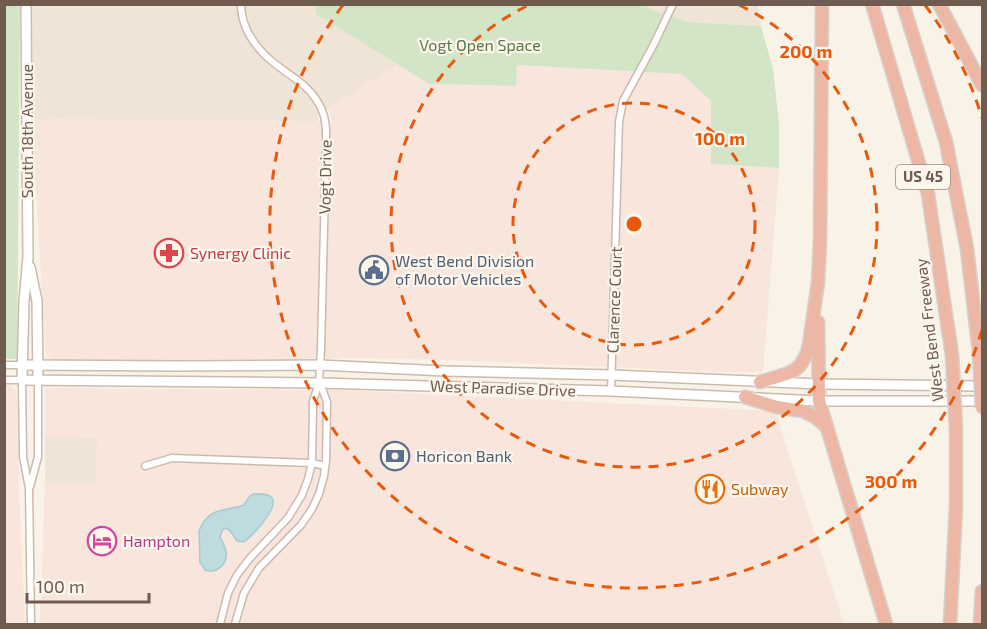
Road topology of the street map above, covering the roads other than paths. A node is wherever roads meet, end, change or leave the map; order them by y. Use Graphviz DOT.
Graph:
graph roads {
  1 [pos="26,4"];
  2 [pos="241,4"];
  3 [pos="673,4"];
  4 [pos="822,4"];
  5 [pos="872,4"];
  6 [pos="903,4"];
  7 [pos="939,4"];
  8 [pos="982,85"];
  9 [pos="28,257"];
  10 [pos="818,282"];
  11 [pos="320,364"];
  12 [pos="4,365"];
  13 [pos="23,365"];
  14 [pos="38,365"];
  15 [pos="612,375"];
  16 [pos="4,380"];
  17 [pos="22,380"];
  18 [pos="38,381"];
  19 [pos="760,382"];
  20 [pos="319,383"];
  21 [pos="819,384"];
  22 [pos="982,386"];
  23 [pos="611,391"];
  24 [pos="745,397"];
  25 [pos="819,401"];
  26 [pos="982,401"];
  27 [pos="982,408"];
  28 [pos="827,427"];
  29 [pos="312,463"];
  30 [pos="145,466"];
  31 [pos="325,466"];
  32 [pos="29,488"];
  33 [pos="982,591"];
  34 [pos="31,624"];
  35 [pos="220,624"];
  36 [pos="235,624"];
  37 [pos="886,624"];
  38 [pos="950,624"];
  39 [pos="980,624"];
  1 -- 9 [label="street, South 18th Avenue"];
  2 -- 11 [label="street, Vogt Drive"];
  3 -- 15 [label="street, Clarence Court"];
  4 -- 10 [label="highway"];
  5 -- 38 [label="highway, West Bend Freeway / US 45, bridge"];
  6 -- 27 [label="highway, US 45, bridge"];
  7 -- 8 [label="highway"];
  9 -- 13 [label="street, South 18th Avenue"];
  9 -- 14 [label="street, South 18th Avenue"];
  10 -- 19 [label="highway"];
  10 -- 21 [label="highway"];
  11 -- 14 [label="street, West Paradise Drive"];
  11 -- 15 [label="street, West Paradise Drive"];
  11 -- 20 [label="street, Vogt Drive"];
  12 -- 13 [label="street"];
  13 -- 14 [label="street, West Paradise Drive"];
  13 -- 17 [label="street, South 18th Avenue"];
  14 -- 18 [label="street, South 18th Avenue"];
  15 -- 19 [label="street, West Paradise Drive"];
  15 -- 23 [label="street, Clarence Court"];
  16 -- 17 [label="street"];
  17 -- 18 [label="street, West Paradise Drive"];
  17 -- 32 [label="street, South 18th Avenue"];
  18 -- 20 [label="street, West Paradise Drive"];
  18 -- 32 [label="street, South 18th Avenue"];
  19 -- 21 [label="street, West Paradise Drive"];
  20 -- 23 [label="street, West Paradise Drive"];
  20 -- 29 [label="street"];
  20 -- 31 [label="street"];
  21 -- 22 [label="street, West Paradise Drive"];
  21 -- 25 [label="highway"];
  23 -- 24 [label="street, West Paradise Drive"];
  24 -- 25 [label="street, West Paradise Drive"];
  24 -- 28 [label="highway"];
  25 -- 26 [label="street, West Paradise Drive"];
  25 -- 28 [label="highway"];
  28 -- 37 [label="highway"];
  29 -- 30 [label="street"];
  29 -- 31 [label="street"];
  29 -- 35 [label="street"];
  31 -- 36 [label="street"];
  32 -- 34 [label="street, South 18th Avenue"];
  33 -- 39 [label="highway"];
}
